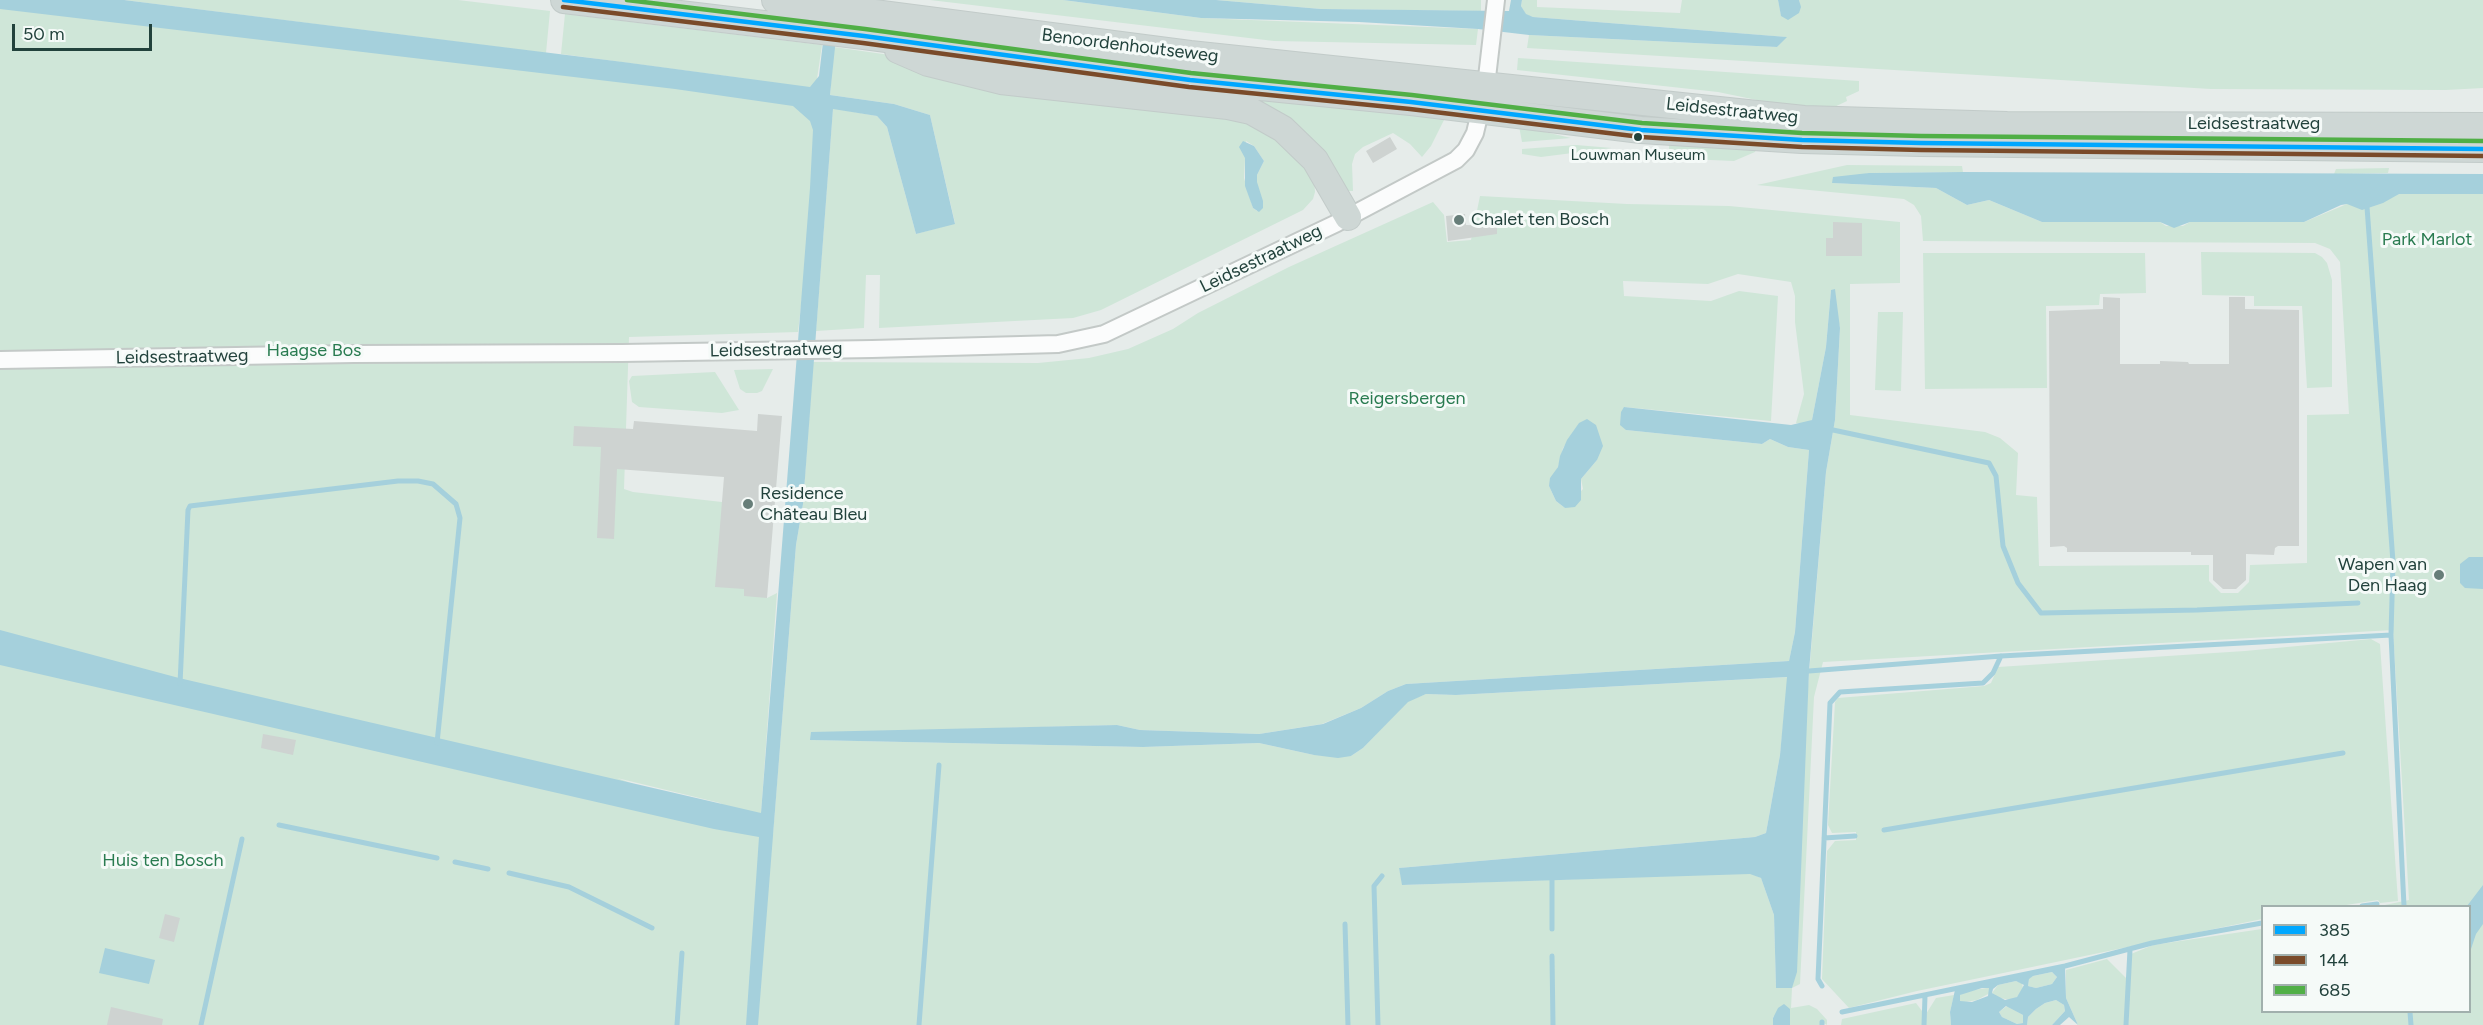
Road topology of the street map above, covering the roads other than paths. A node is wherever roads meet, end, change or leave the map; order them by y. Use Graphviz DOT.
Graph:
graph roads {
  1 [pos="564,0"];
  2 [pos="775,0"];
  3 [pos="1496,0"];
  4 [pos="864,36"];
  5 [pos="1486,86"];
  6 [pos="1480,110"];
  7 [pos="2483,126"];
  8 [pos="2483,148"];
  9 [pos="1348,217"];
  10 [pos="0,360"];
  1 -- 4 [label="main road, Benoordenhoutseweg"];
  2 -- 5 [label="main road, Benoordenhoutseweg"];
  3 -- 5 [label="street"];
  4 -- 6 [label="main road, Benoordenhoutseweg"];
  4 -- 9 [label="main road"];
  5 -- 6 [label="street"];
  5 -- 7 [label="main road, Leidsestraatweg"];
  6 -- 8 [label="main road, Leidsestraatweg"];
  6 -- 9 [label="street, Leidsestraatweg"];
  9 -- 10 [label="street, Leidsestraatweg"];
}
